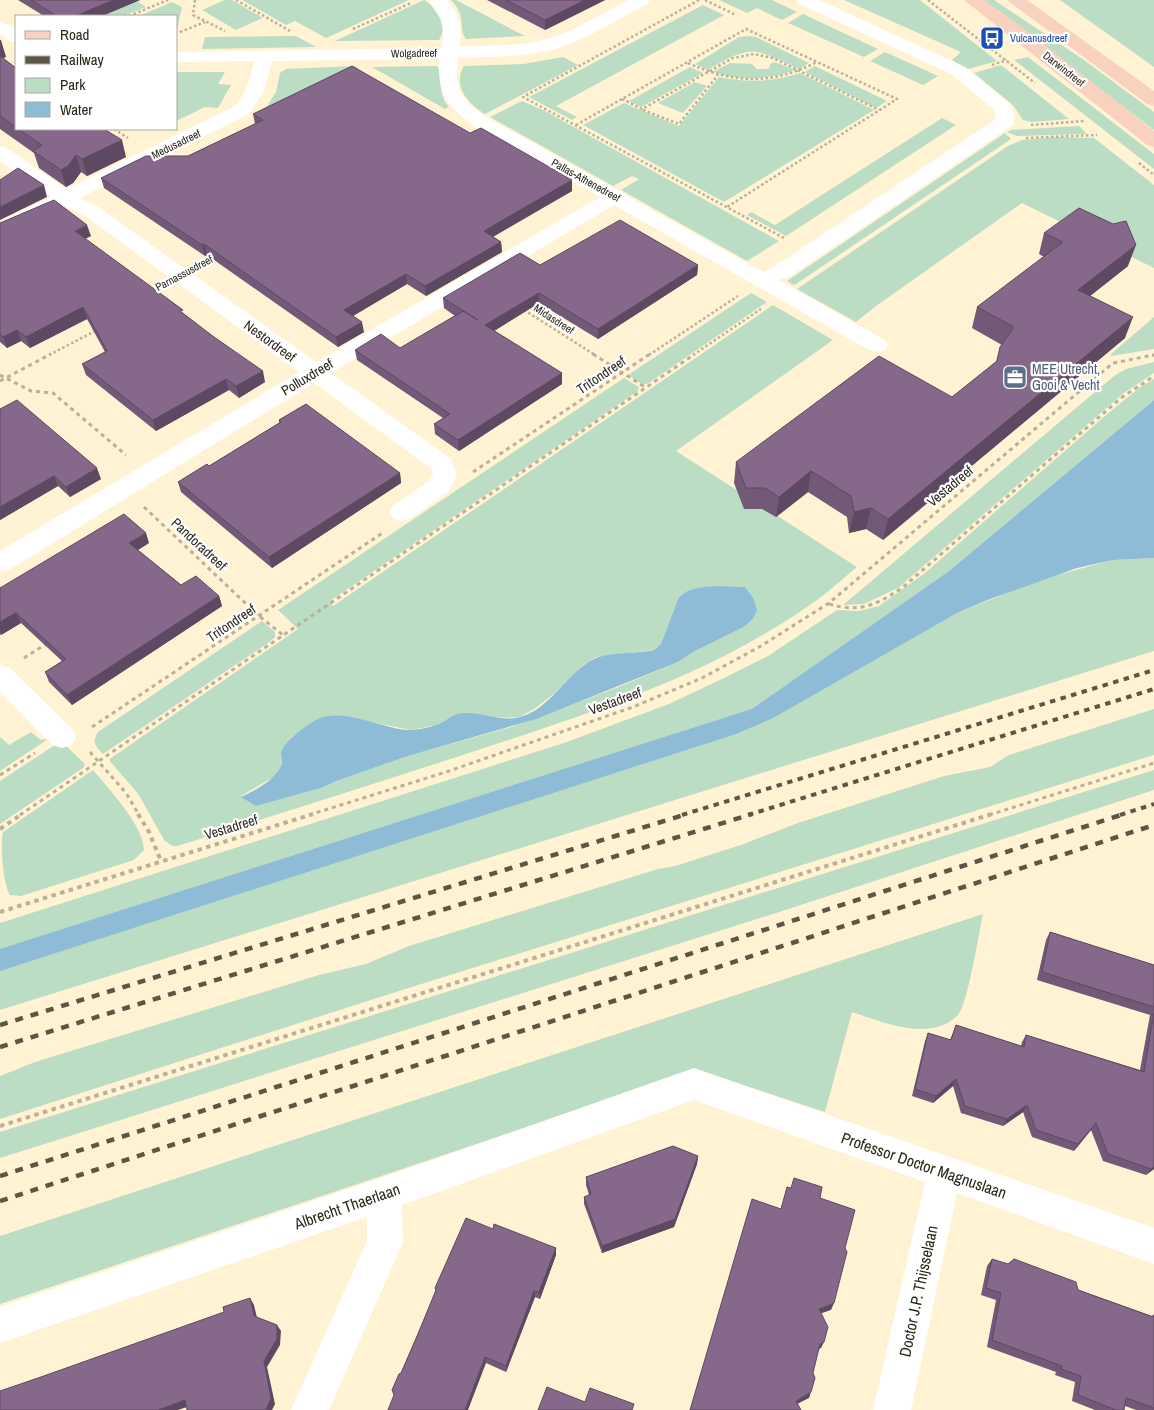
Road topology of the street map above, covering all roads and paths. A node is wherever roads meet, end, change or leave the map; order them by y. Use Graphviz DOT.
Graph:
graph roads {
  1 [pos="168,0"];
  2 [pos="195,0"];
  3 [pos="236,0"];
  4 [pos="416,0"];
  5 [pos="437,0"];
  6 [pos="641,0"];
  7 [pos="699,0"];
  8 [pos="705,0"];
  9 [pos="805,0"];
  10 [pos="973,0"];
  11 [pos="1016,0"];
  12 [pos="736,14"];
  13 [pos="131,15"];
  14 [pos="205,22"];
  15 [pos="0,26"];
  16 [pos="348,32"];
  17 [pos="178,33"];
  18 [pos="284,33"];
  19 [pos="231,34"];
  20 [pos="15,36"];
  21 [pos="450,53"];
  22 [pos="264,55"];
  23 [pos="178,56"];
  24 [pos="1013,58"];
  25 [pos="687,62"];
  26 [pos="817,62"];
  27 [pos="800,71"];
  28 [pos="707,72"];
  29 [pos="962,73"];
  30 [pos="718,76"];
  31 [pos="621,99"];
  32 [pos="1154,100"];
  33 [pos="642,110"];
  34 [pos="879,110"];
  35 [pos="1006,121"];
  36 [pos="1084,121"];
  37 [pos="576,125"];
  38 [pos="1097,135"];
  39 [pos="1020,138"];
  40 [pos="1154,140"];
  41 [pos="0,152"];
  42 [pos="616,196"];
  43 [pos="65,198"];
  44 [pos="726,207"];
  45 [pos="0,230"];
  46 [pos="811,252"];
  47 [pos="763,279"];
  48 [pos="475,280"];
  49 [pos="786,293"];
  50 [pos="100,328"];
  51 [pos="877,345"];
  52 [pos="1154,355"];
  53 [pos="314,373"];
  54 [pos="622,373"];
  55 [pos="0,375"];
  56 [pos="1154,376"];
  57 [pos="4,379"];
  58 [pos="0,381"];
  59 [pos="645,388"];
  60 [pos="147,474"];
  61 [pos="445,475"];
  62 [pos="124,488"];
  63 [pos="402,512"];
  64 [pos="0,563"];
  65 [pos="829,604"];
  66 [pos="259,616"];
  67 [pos="283,635"];
  68 [pos="51,641"];
  69 [pos="8,668"];
  70 [pos="68,736"];
  71 [pos="98,762"];
  72 [pos="1154,763"];
  73 [pos="0,775"];
  74 [pos="0,829"];
  75 [pos="161,861"];
  76 [pos="0,911"];
  77 [pos="694,1084"];
  78 [pos="0,1126"];
  79 [pos="944,1172"];
  80 [pos="384,1194"];
  81 [pos="1154,1246"];
  82 [pos="0,1325"];
  83 [pos="310,1410"];
  84 [pos="892,1410"];
  1 -- 13 [label="path"];
  2 -- 14 [label="path"];
  3 -- 18 [label="path"];
  4 -- 16 [label="path"];
  5 -- 21 [label="street, Pallas-Athenedreef"];
  6 -- 21 [label="street, Wolgadreef"];
  7 -- 37 [label="path"];
  8 -- 12 [label="path"];
  9 -- 29 [label="street"];
  10 -- 40 [label="main road, Darwindreef"];
  11 -- 32 [label="main road, Darwindreef"];
  14 -- 17 [label="path"];
  14 -- 19 [label="path"];
  15 -- 20 [label="street"];
  21 -- 22 [label="street, Wolgadreef"];
  21 -- 42 [label="street, Pallas-Athenedreef"];
  22 -- 23 [label="street, Wolgadreef"];
  22 -- 43 [label="street, Medusadreef"];
  24 -- 29 [label="path"];
  25 -- 26 [label="path"];
  25 -- 28 [label="path"];
  25 -- 31 [label="path"];
  26 -- 27 [label="path"];
  26 -- 34 [label="path"];
  27 -- 28 [label="path"];
  27 -- 30 [label="path"];
  27 -- 34 [label="path"];
  28 -- 30 [label="path"];
  28 -- 33 [label="path"];
  29 -- 35 [label="street"];
  30 -- 33 [label="path"];
  31 -- 33 [label="path"];
  31 -- 37 [label="path"];
  34 -- 44 [label="path"];
  35 -- 36 [label="path"];
  35 -- 46 [label="street"];
  37 -- 44 [label="path"];
  38 -- 39 [label="path"];
  41 -- 43 [label="street, Nestordreef"];
  42 -- 47 [label="street, Pallas-Athenedreef"];
  42 -- 48 [label="street, Polluxdreef"];
  43 -- 45 [label="street, Medusadreef"];
  43 -- 53 [label="street, Nestordreef"];
  44 -- 46 [label="path"];
  46 -- 47 [label="street"];
  47 -- 49 [label="street, Pallas-Athenedreef"];
  47 -- 54 [label="path, Tritondreef"];
  48 -- 53 [label="street, Polluxdreef"];
  48 -- 54 [label="path, Midasdreef"];
  49 -- 51 [label="street, Pallas-Athenedreef"];
  49 -- 59 [label="path"];
  50 -- 57 [label="path"];
  52 -- 65 [label="path, Vestadreef"];
  53 -- 60 [label="street, Polluxdreef"];
  53 -- 61 [label="street, Nestordreef"];
  54 -- 59 [label="path, Midasdreef"];
  54 -- 61 [label="path, Tritondreef"];
  55 -- 57 [label="path"];
  56 -- 65 [label="path"];
  57 -- 58 [label="path"];
  57 -- 60 [label="path"];
  59 -- 67 [label="path"];
  60 -- 62 [label="street, Polluxdreef"];
  61 -- 63 [label="street"];
  62 -- 64 [label="street, Polluxdreef"];
  62 -- 66 [label="path, Pandoradreef"];
  63 -- 66 [label="path, Tritondreef"];
  65 -- 75 [label="path, Vestadreef"];
  66 -- 67 [label="path, Pandoradreef"];
  66 -- 70 [label="path, Tritondreef"];
  67 -- 71 [label="path"];
  68 -- 69 [label="path"];
  69 -- 70 [label="street"];
  70 -- 71 [label="path"];
  70 -- 73 [label="path, Tritondreef"];
  71 -- 74 [label="path"];
  71 -- 75 [label="path"];
  72 -- 78 [label="path"];
  75 -- 76 [label="path, Vestadreef"];
  77 -- 79 [label="street, Professor Doctor Magnuslaan"];
  77 -- 80 [label="street, Albrecht Thaerlaan"];
  79 -- 81 [label="street, Professor Doctor Magnuslaan"];
  79 -- 84 [label="street, Doctor J.P. Thijsselaan"];
  80 -- 82 [label="street, Albrecht Thaerlaan"];
  80 -- 83 [label="street"];
}
